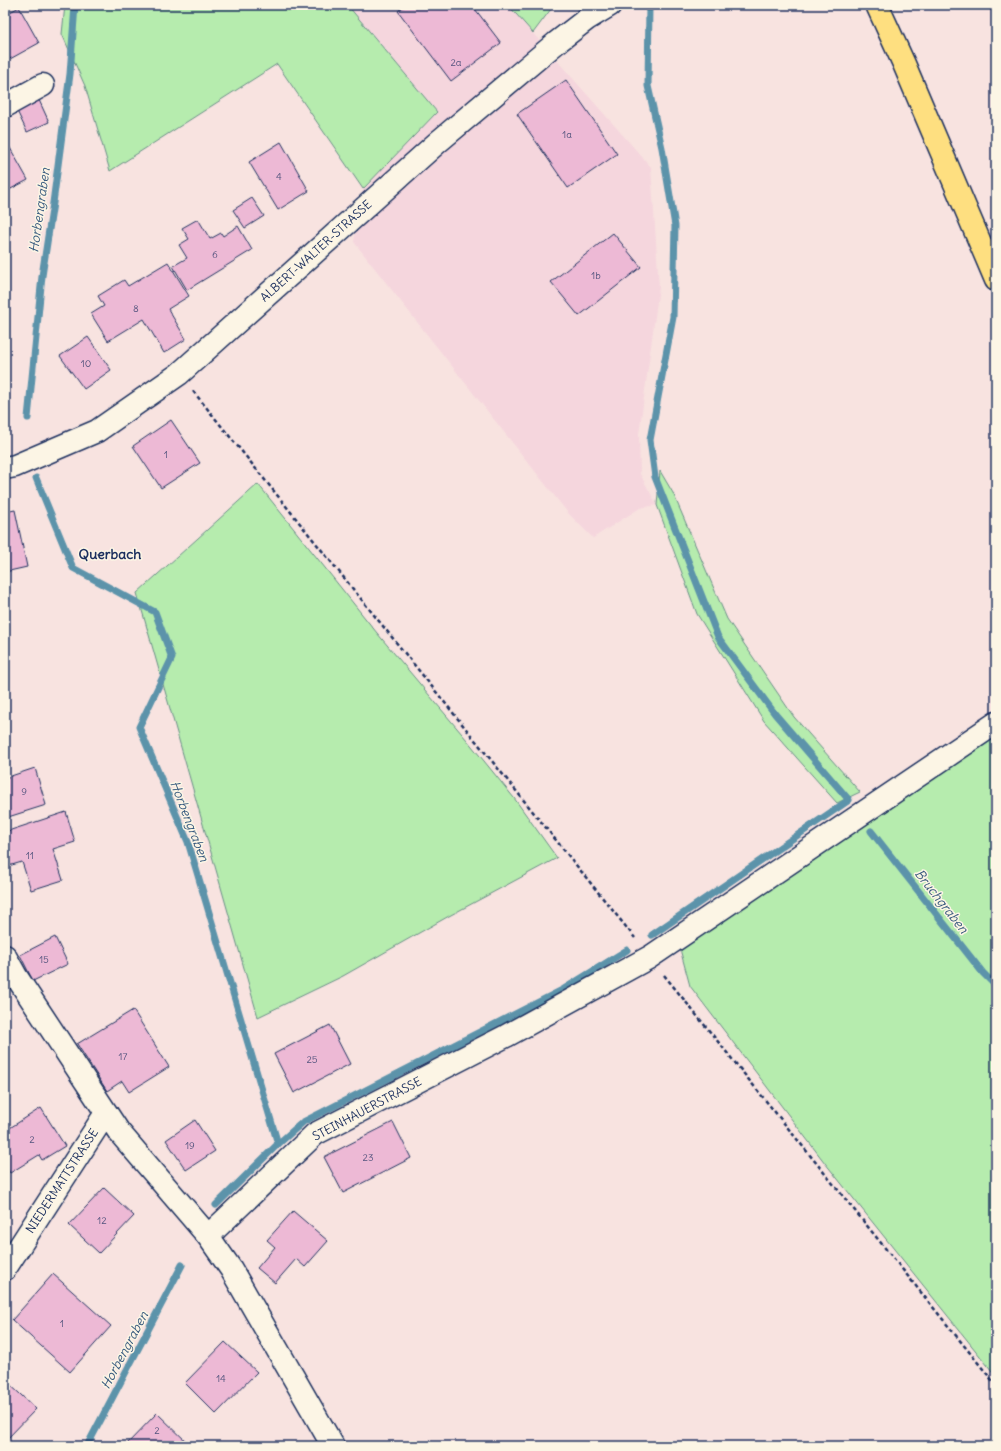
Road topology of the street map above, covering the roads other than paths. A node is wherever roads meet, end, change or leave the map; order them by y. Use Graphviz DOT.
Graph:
graph roads {
  1 [pos="610,5"];
  2 [pos="877,5"];
  3 [pos="43,84"];
  4 [pos="5,106"];
  5 [pos="996,280"];
  6 [pos="5,468"];
  7 [pos="996,722"];
  8 [pos="5,956"];
  9 [pos="106,1113"];
  10 [pos="208,1236"];
  11 [pos="5,1269"];
  12 [pos="333,1446"];
  1 -- 6 [label="street, ALBERT-WALTER-STRASSE"];
  2 -- 5 [label="main road"];
  3 -- 4 [label="street"];
  7 -- 10 [label="street, STEINHAUERSTRASSE"];
  8 -- 9 [label="street"];
  9 -- 10 [label="street"];
  9 -- 11 [label="street, NIEDERMATTSTRASSE"];
  10 -- 12 [label="street"];
}
